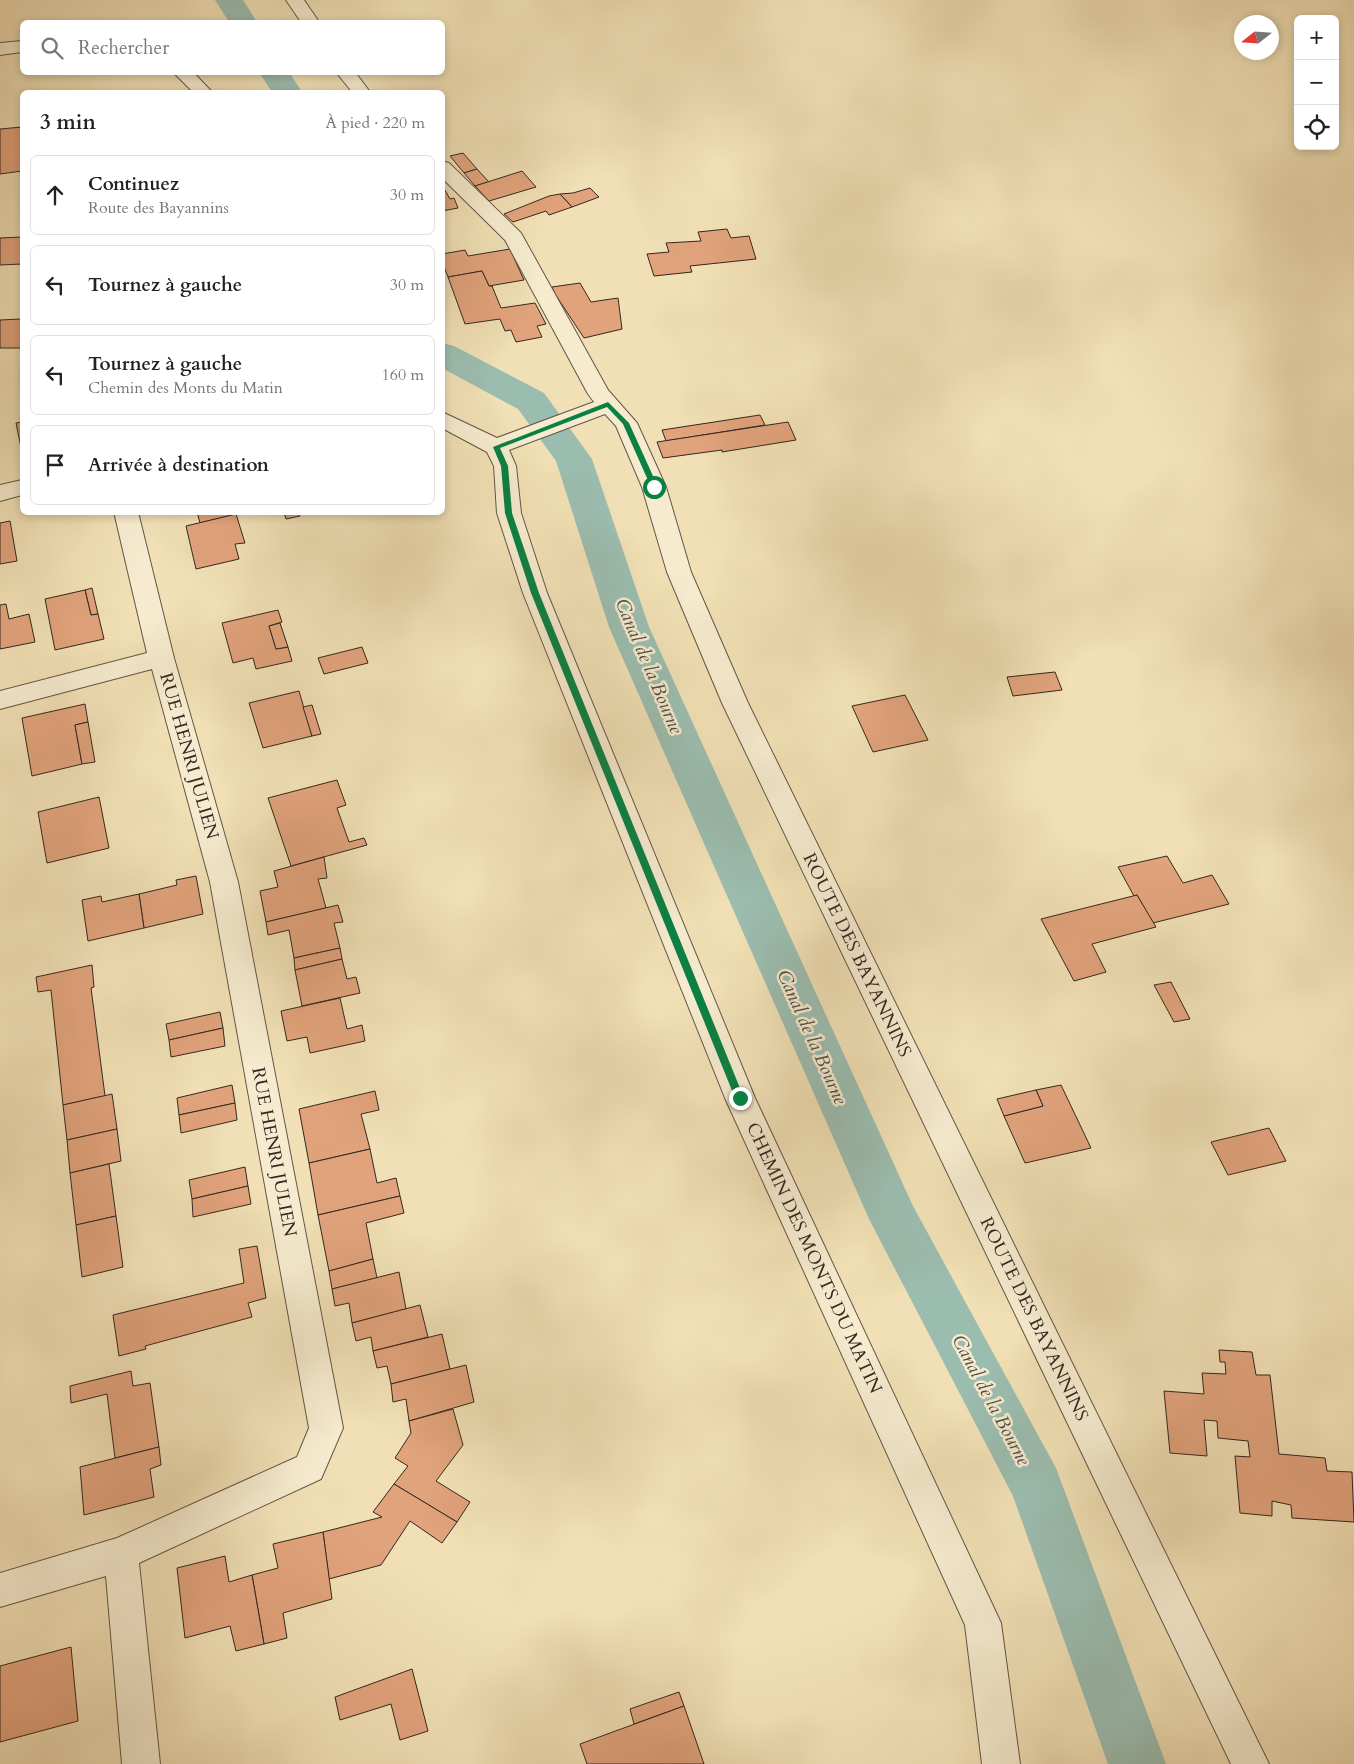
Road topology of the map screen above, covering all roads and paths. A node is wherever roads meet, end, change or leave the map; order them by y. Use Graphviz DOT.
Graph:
graph roads {
  1 [pos="295,0"];
  2 [pos="309,20"];
  3 [pos="20,47"];
  4 [pos="0,49"];
  5 [pos="185,75"];
  6 [pos="347,75"];
  7 [pos="201,90"];
  8 [pos="359,90"];
  9 [pos="445,170"];
  10 [pos="597,409"];
  11 [pos="445,420"];
  12 [pos="507,444"];
  13 [pos="20,488"];
  14 [pos="0,492"];
  15 [pos="127,515"];
  16 [pos="161,658"];
  17 [pos="0,700"];
  18 [pos="120,1554"];
  19 [pos="0,1590"];
  20 [pos="142,1764"];
  21 [pos="1001,1764"];
  22 [pos="1250,1764"];
  1 -- 2 [label="street"];
  3 -- 4 [label="street"];
  5 -- 7 [label="street"];
  6 -- 8 [label="street"];
  9 -- 10 [label="street, ROUTE DES BAYANNINS"];
  10 -- 12 [label="street"];
  10 -- 22 [label="street, ROUTE DES BAYANNINS"];
  11 -- 12 [label="street"];
  12 -- 21 [label="street, CHEMIN DES MONTS DU MATIN"];
  13 -- 14 [label="street"];
  15 -- 16 [label="street, RUE HENRI JULIEN"];
  16 -- 17 [label="street"];
  16 -- 18 [label="street, RUE HENRI JULIEN"];
  18 -- 19 [label="street, RUE HENRI JULIEN"];
  18 -- 20 [label="street"];
}
